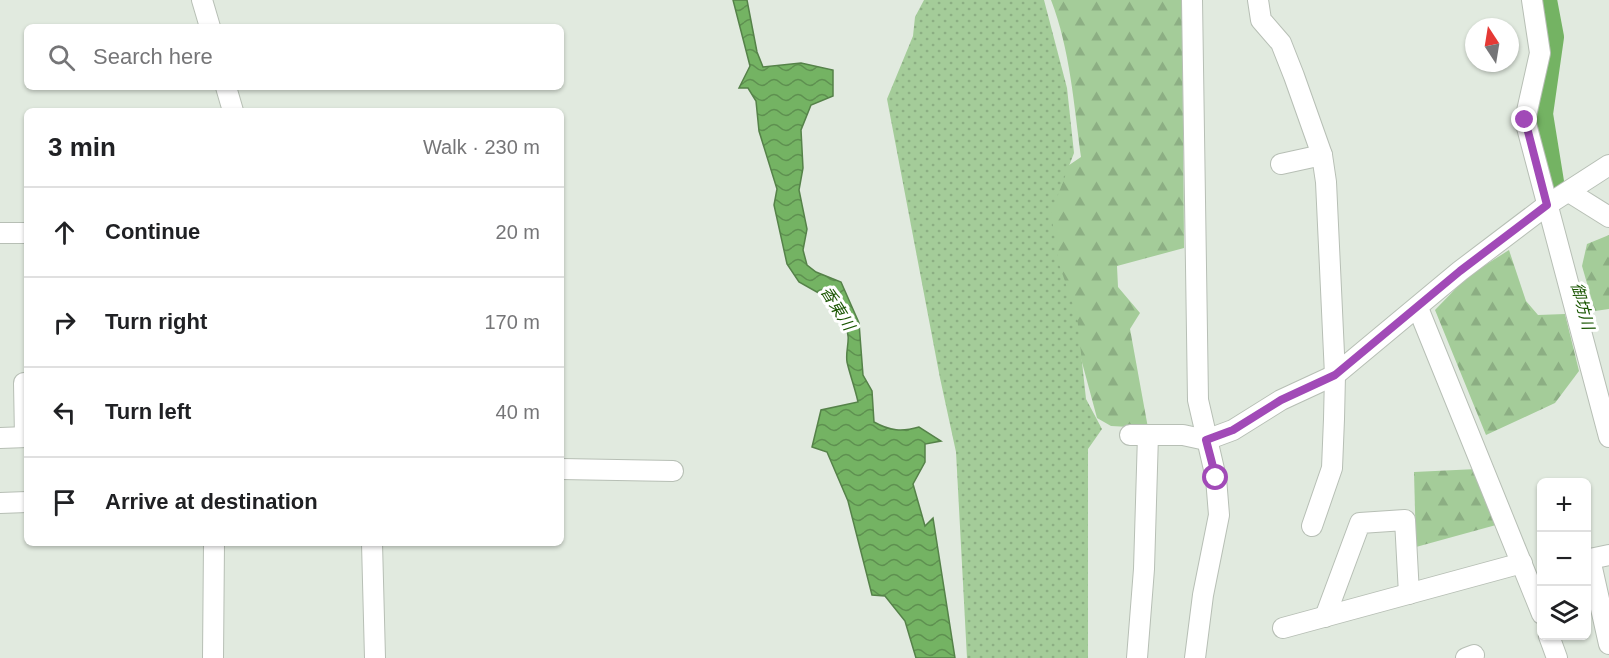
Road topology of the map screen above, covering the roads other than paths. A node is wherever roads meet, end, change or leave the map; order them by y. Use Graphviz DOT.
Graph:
graph roads {
  1 [pos="202,0"];
  2 [pos="1192,0"];
  3 [pos="1258,0"];
  4 [pos="1532,0"];
  5 [pos="209,24"];
  6 [pos="227,90"];
  7 [pos="232,108"];
  8 [pos="1322,155"];
  9 [pos="1281,164"];
  10 [pos="1609,165"];
  11 [pos="1569,192"];
  12 [pos="1547,205"];
  13 [pos="1609,217"];
  14 [pos="0,233"];
  15 [pos="24,233"];
  16 [pos="1418,308"];
  17 [pos="1335,375"];
  18 [pos="24,437"];
  19 [pos="1609,437"];
  20 [pos="0,438"];
  21 [pos="1206,440"];
  22 [pos="564,469"];
  23 [pos="673,471"];
  24 [pos="24,502"];
  25 [pos="0,503"];
  26 [pos="1312,526"];
  27 [pos="214,546"];
  28 [pos="372,546"];
  29 [pos="1609,555"];
  30 [pos="1522,563"];
  31 [pos="1409,594"];
  32 [pos="1537,601"];
  33 [pos="1325,617"];
  34 [pos="1283,628"];
  35 [pos="1550,640"];
  36 [pos="1609,644"];
  37 [pos="213,658"];
  38 [pos="375,658"];
  39 [pos="1137,658"];
  40 [pos="1195,658"];
  41 [pos="1557,658"];
  1 -- 5 [label="street"];
  2 -- 21 [label="street"];
  3 -- 8 [label="street"];
  4 -- 12 [label="street"];
  6 -- 7 [label="street"];
  8 -- 9 [label="street"];
  8 -- 17 [label="street"];
  10 -- 11 [label="street"];
  11 -- 12 [label="street"];
  11 -- 13 [label="street"];
  12 -- 16 [label="street"];
  12 -- 19 [label="street"];
  14 -- 15 [label="street"];
  16 -- 17 [label="street"];
  16 -- 30 [label="street"];
  17 -- 21 [label="street"];
  17 -- 26 [label="street"];
  18 -- 20 [label="street"];
  21 -- 39 [label="street"];
  21 -- 40 [label="street"];
  22 -- 23 [label="street"];
  24 -- 25 [label="street"];
  27 -- 37 [label="street"];
  28 -- 38 [label="street"];
  29 -- 36 [label="street"];
  30 -- 31 [label="street"];
  30 -- 32 [label="street"];
  31 -- 33 [label="street"];
  31 -- 33 [label="street"];
  33 -- 34 [label="street"];
  35 -- 41 [label="street"];
}
